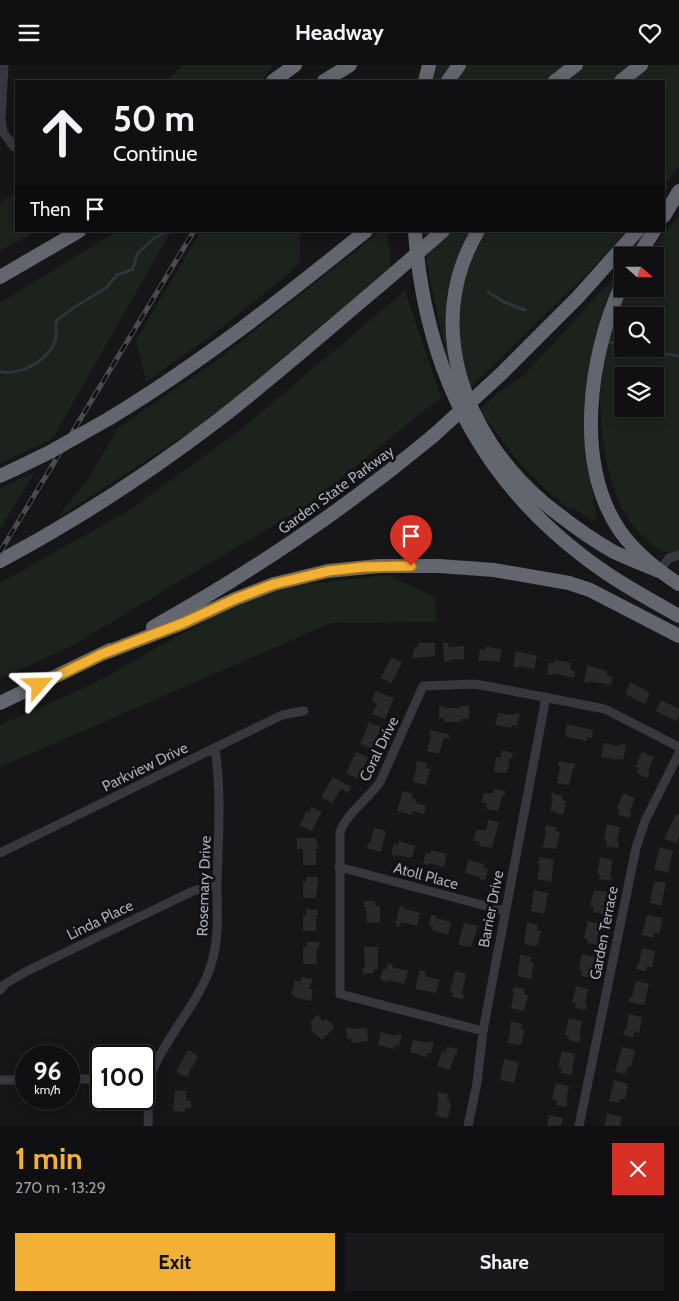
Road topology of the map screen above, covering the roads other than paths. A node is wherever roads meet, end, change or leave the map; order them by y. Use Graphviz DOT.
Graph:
graph roads {
  1 [pos="4,65"];
  2 [pos="295,65"];
  3 [pos="350,65"];
  4 [pos="429,65"];
  5 [pos="459,65"];
  6 [pos="576,65"];
  7 [pos="641,65"];
  8 [pos="645,65"];
  9 [pos="327,79"];
  10 [pos="274,80"];
  11 [pos="424,80"];
  12 [pos="449,80"];
  13 [pos="557,80"];
  14 [pos="622,80"];
  15 [pos="629,80"];
  16 [pos="14,147"];
  17 [pos="679,180"];
  18 [pos="679,191"];
  19 [pos="665,198"];
  20 [pos="665,214"];
  21 [pos="62,232"];
  22 [pos="77,232"];
  23 [pos="365,232"];
  24 [pos="415,232"];
  25 [pos="443,232"];
  26 [pos="478,232"];
  27 [pos="636,232"];
  28 [pos="653,232"];
  29 [pos="644,247"];
  30 [pos="22,265"];
  31 [pos="0,277"];
  32 [pos="617,297"];
  33 [pos="0,477"];
  34 [pos="679,555"];
  35 [pos="0,561"];
  36 [pos="659,571"];
  37 [pos="679,584"];
  38 [pos="679,616"];
  39 [pos="679,636"];
  40 [pos="102,654"];
  41 [pos="546,697"];
  42 [pos="0,703"];
  43 [pos="304,711"];
  44 [pos="679,747"];
  45 [pos="215,749"];
  46 [pos="679,753"];
  47 [pos="0,853"];
  48 [pos="339,867"];
  49 [pos="218,885"];
  50 [pos="505,911"];
  51 [pos="0,990"];
  52 [pos="483,1031"];
  53 [pos="155,1062"];
  54 [pos="0,1080"];
  55 [pos="15,1080"];
  56 [pos="147,1110"];
  57 [pos="148,1126"];
  58 [pos="468,1126"];
  59 [pos="580,1126"];
  1 -- 16 [label="street"];
  2 -- 10 [label="highway, bridge"];
  3 -- 9 [label="highway"];
  4 -- 11 [label="highway"];
  5 -- 12 [label="highway"];
  6 -- 13 [label="highway"];
  7 -- 14 [label="highway"];
  8 -- 15 [label="highway"];
  17 -- 19 [label="highway"];
  18 -- 20 [label="highway"];
  21 -- 30 [label="highway"];
  22 -- 30 [label="highway"];
  23 -- 33 [label="highway, bridge"];
  24 -- 38 [label="highway"];
  25 -- 35 [label="highway, bridge"];
  26 -- 36 [label="highway"];
  27 -- 40 [label="highway, Garden State Parkway, bridge"];
  28 -- 29 [label="highway"];
  30 -- 31 [label="highway"];
  32 -- 36 [label="highway"];
  34 -- 36 [label="street"];
  36 -- 37 [label="highway"];
  39 -- 40 [label="highway"];
  40 -- 42 [label="highway, Garden State Parkway"];
  41 -- 44 [label="street, Coral Drive"];
  41 -- 48 [label="street, Coral Drive"];
  41 -- 50 [label="street, Barrier Drive"];
  43 -- 45 [label="street, Parkview Drive"];
  45 -- 47 [label="street, Parkview Drive"];
  45 -- 49 [label="street, Rosemary Drive"];
  46 -- 59 [label="street, Garden Terrace"];
  48 -- 50 [label="street, Atoll Place"];
  48 -- 52 [label="street, Coral Drive"];
  49 -- 51 [label="street, Linda Place"];
  49 -- 53 [label="street, Rosemary Drive"];
  50 -- 52 [label="street, Barrier Drive"];
  52 -- 58 [label="street, Barrier Drive"];
  54 -- 55 [label="street"];
  56 -- 57 [label="street, Rosemary Drive"];
}
